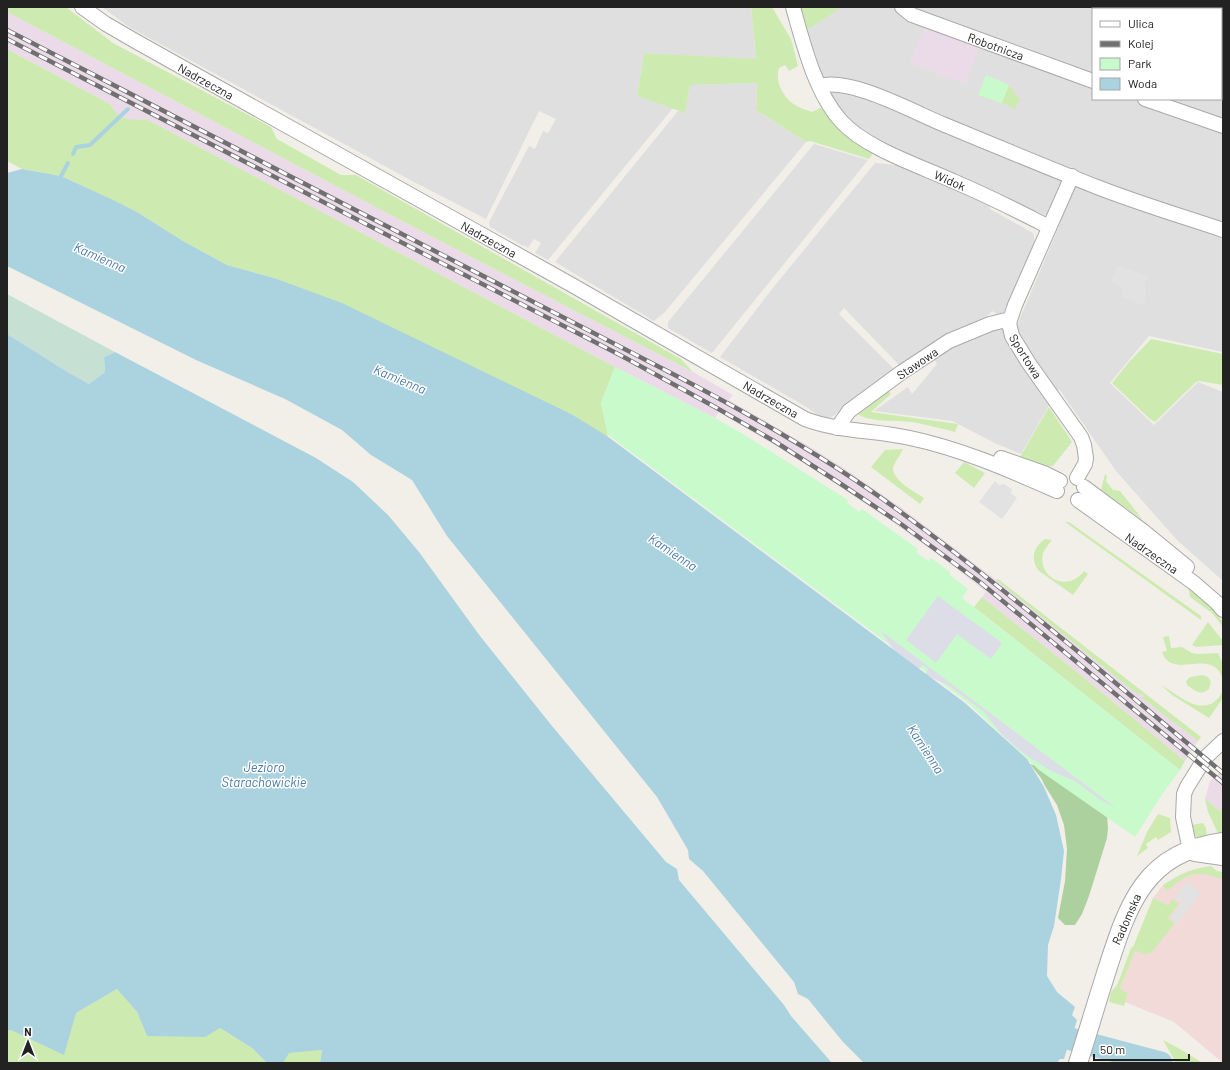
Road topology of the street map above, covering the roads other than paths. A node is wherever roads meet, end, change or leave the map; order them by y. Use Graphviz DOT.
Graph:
graph roads {
  1 [pos="82,7"];
  2 [pos="793,7"];
  3 [pos="902,7"];
  4 [pos="1092,80"];
  5 [pos="820,86"];
  6 [pos="1148,100"];
  7 [pos="1223,126"];
  8 [pos="1072,176"];
  9 [pos="1049,227"];
  10 [pos="1223,230"];
  11 [pos="1010,318"];
  12 [pos="837,428"];
  13 [pos="1059,486"];
  14 [pos="1080,488"];
  15 [pos="1223,599"];
  16 [pos="1223,610"];
  17 [pos="1223,741"];
  18 [pos="1223,842"];
  19 [pos="1190,850"];
  20 [pos="1223,856"];
  21 [pos="1078,1061"];
  1 -- 12 [label="street, Nadrzeczna"];
  2 -- 5 [label="street, Widok"];
  3 -- 4 [label="street, Robotnicza"];
  5 -- 8 [label="street"];
  5 -- 9 [label="street, Widok"];
  6 -- 7 [label="street"];
  8 -- 9 [label="street"];
  8 -- 10 [label="street"];
  9 -- 11 [label="street, Sportowa"];
  11 -- 12 [label="street, Stawowa"];
  11 -- 14 [label="street, Sportowa"];
  12 -- 13 [label="street, Nadrzeczna"];
  13 -- 14 [label="street"];
  13 -- 14 [label="street"];
  14 -- 15 [label="street, Nadrzeczna"];
  14 -- 16 [label="street, Nadrzeczna"];
  17 -- 19 [label="street"];
  18 -- 19 [label="street, Radomska"];
  19 -- 20 [label="street"];
  19 -- 21 [label="street, Radomska"];
}
